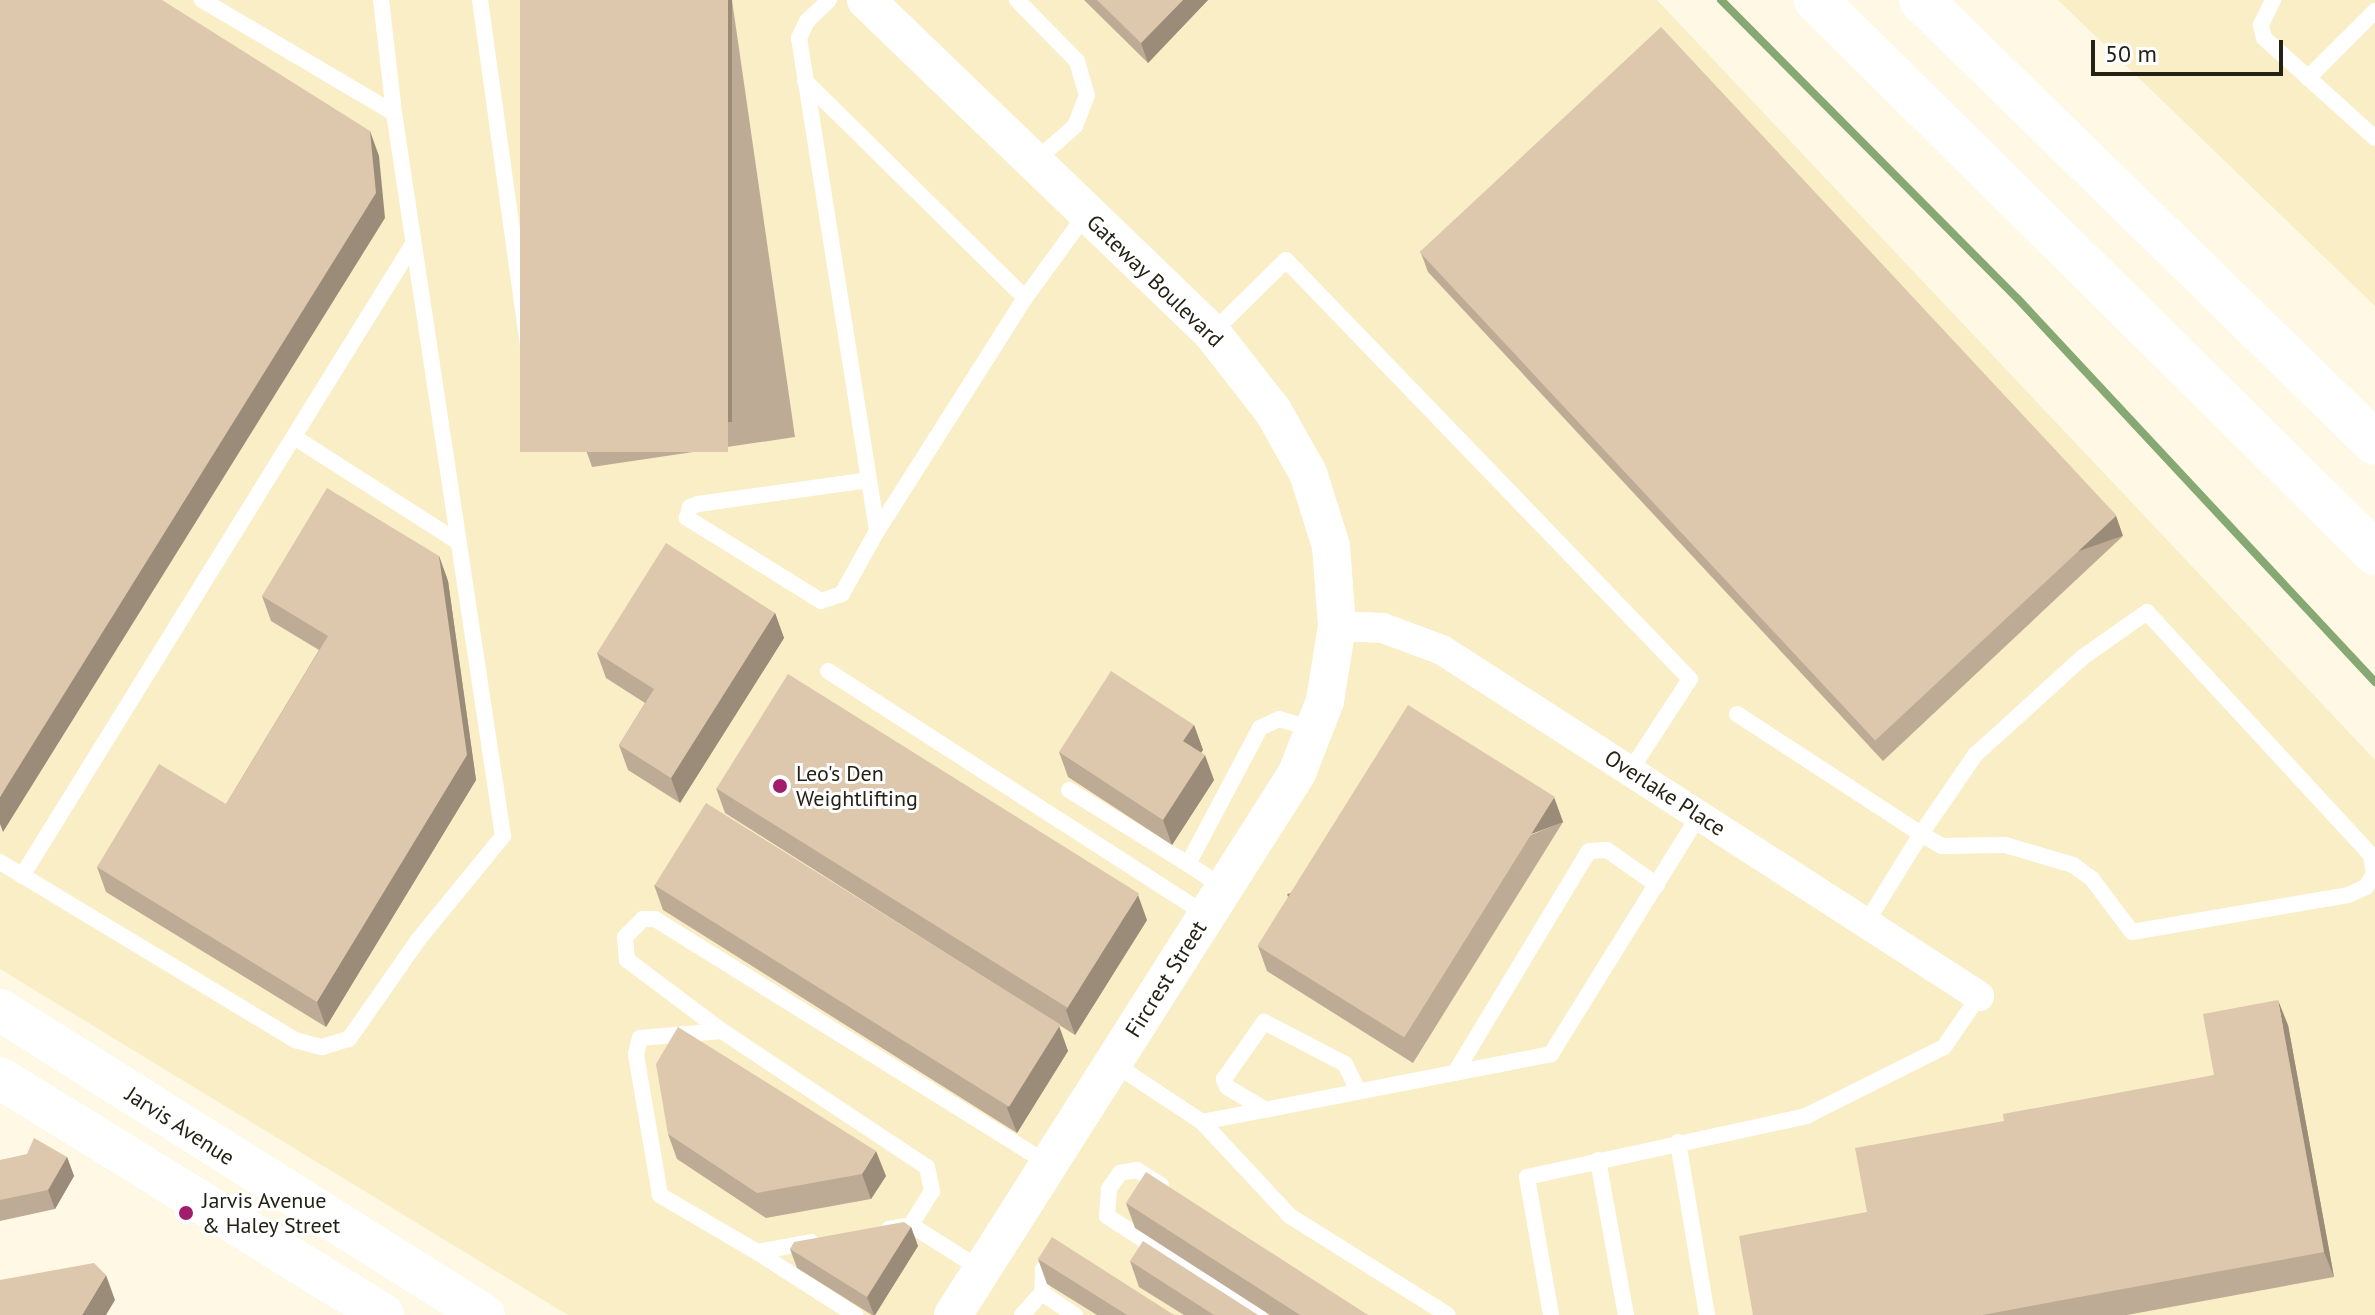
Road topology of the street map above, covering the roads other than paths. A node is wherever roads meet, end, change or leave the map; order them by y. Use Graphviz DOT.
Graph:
graph roads {
  1 [pos="202,0"];
  2 [pos="381,0"];
  3 [pos="480,0"];
  4 [pos="829,0"];
  5 [pos="866,0"];
  6 [pos="1017,0"];
  7 [pos="1816,0"];
  8 [pos="1921,0"];
  9 [pos="1954,0"];
  10 [pos="2273,0"];
  11 [pos="2375,11"];
  12 [pos="2308,78"];
  13 [pos="804,79"];
  14 [pos="394,113"];
  15 [pos="2375,138"];
  16 [pos="1033,163"];
  17 [pos="1086,214"];
  18 [pos="413,244"];
  19 [pos="1025,298"];
  20 [pos="1212,333"];
  21 [pos="2375,410"];
  22 [pos="294,437"];
  23 [pos="2375,443"];
  24 [pos="542,444"];
  25 [pos="868,480"];
  26 [pos="877,531"];
  27 [pos="458,542"];
  28 [pos="2375,553"];
  29 [pos="1337,626"];
  30 [pos="828,671"];
  31 [pos="1737,714"];
  32 [pos="1314,730"];
  33 [pos="1630,771"];
  34 [pos="1069,790"];
  35 [pos="1699,815"];
  36 [pos="1921,834"];
  37 [pos="0,862"];
  38 [pos="1188,864"];
  39 [pos="22,876"];
  40 [pos="1657,885"];
  41 [pos="1215,901"];
  42 [pos="1866,923"];
  43 [pos="1979,996"];
  44 [pos="0,1010"];
  45 [pos="722,1031"];
  46 [pos="1113,1063"];
  47 [pos="1455,1073"];
  48 [pos="0,1078"];
  49 [pos="1358,1091"];
  50 [pos="1266,1110"];
  51 [pos="1202,1122"];
  52 [pos="1678,1142"];
  53 [pos="1598,1160"];
  54 [pos="1049,1164"];
  55 [pos="1177,1195"];
  56 [pos="911,1225"];
  57 [pos="865,1233"];
  58 [pos="834,1238"];
  59 [pos="757,1252"];
  60 [pos="1080,1265"];
  61 [pos="982,1270"];
  62 [pos="1042,1293"];
  63 [pos="375,1313"];
  64 [pos="484,1315"];
  65 [pos="855,1315"];
  66 [pos="953,1315"];
  67 [pos="1022,1315"];
  68 [pos="1075,1315"];
  69 [pos="1259,1315"];
  70 [pos="1448,1315"];
  71 [pos="1551,1315"];
  72 [pos="1626,1315"];
  73 [pos="1707,1315"];
  1 -- 14 [label="lane"];
  2 -- 14 [label="lane"];
  3 -- 24 [label="lane"];
  4 -- 13 [label="lane"];
  5 -- 16 [label="street, Gateway Boulevard"];
  6 -- 16 [label="lane"];
  7 -- 28 [label="highway"];
  8 -- 23 [label="highway"];
  9 -- 21 [label="highway"];
  10 -- 12 [label="lane"];
  11 -- 12 [label="lane"];
  12 -- 15 [label="lane"];
  13 -- 19 [label="lane"];
  13 -- 25 [label="lane"];
  14 -- 18 [label="lane"];
  16 -- 17 [label="street, Gateway Boulevard"];
  17 -- 19 [label="lane"];
  17 -- 20 [label="street, Gateway Boulevard"];
  18 -- 22 [label="lane"];
  18 -- 27 [label="lane"];
  19 -- 26 [label="lane"];
  20 -- 29 [label="street, Gateway Boulevard"];
  20 -- 33 [label="lane"];
  22 -- 27 [label="lane"];
  22 -- 39 [label="lane"];
  25 -- 26 [label="lane"];
  25 -- 26 [label="lane"];
  27 -- 39 [label="lane"];
  29 -- 32 [label="street, Fircrest Street"];
  29 -- 33 [label="street, Overlake Place"];
  30 -- 41 [label="lane"];
  31 -- 36 [label="lane"];
  32 -- 38 [label="lane"];
  32 -- 41 [label="street, Fircrest Street"];
  33 -- 35 [label="street, Overlake Place"];
  34 -- 38 [label="lane"];
  35 -- 40 [label="lane"];
  35 -- 42 [label="street, Overlake Place"];
  36 -- 36 [label="lane"];
  36 -- 42 [label="lane"];
  37 -- 39 [label="lane"];
  38 -- 41 [label="lane"];
  40 -- 47 [label="lane"];
  40 -- 47 [label="lane"];
  41 -- 46 [label="street, Fircrest Street"];
  42 -- 43 [label="street, Overlake Place"];
  43 -- 52 [label="lane"];
  44 -- 64 [label="main road, Jarvis Avenue"];
  45 -- 54 [label="lane"];
  45 -- 56 [label="lane"];
  45 -- 59 [label="lane"];
  46 -- 51 [label="lane"];
  46 -- 54 [label="street, Fircrest Street"];
  47 -- 49 [label="lane"];
  48 -- 63 [label="main road"];
  49 -- 50 [label="lane"];
  49 -- 50 [label="lane"];
  50 -- 51 [label="lane"];
  51 -- 70 [label="lane"];
  52 -- 53 [label="lane"];
  52 -- 73 [label="lane"];
  53 -- 71 [label="lane"];
  53 -- 72 [label="lane"];
  54 -- 61 [label="street, Fircrest Street"];
  55 -- 69 [label="lane"];
  56 -- 57 [label="lane"];
  56 -- 61 [label="lane"];
  58 -- 59 [label="lane"];
  59 -- 65 [label="lane"];
  60 -- 62 [label="lane"];
  61 -- 66 [label="street, Fircrest Street"];
  62 -- 67 [label="lane"];
  62 -- 68 [label="lane"];
}
